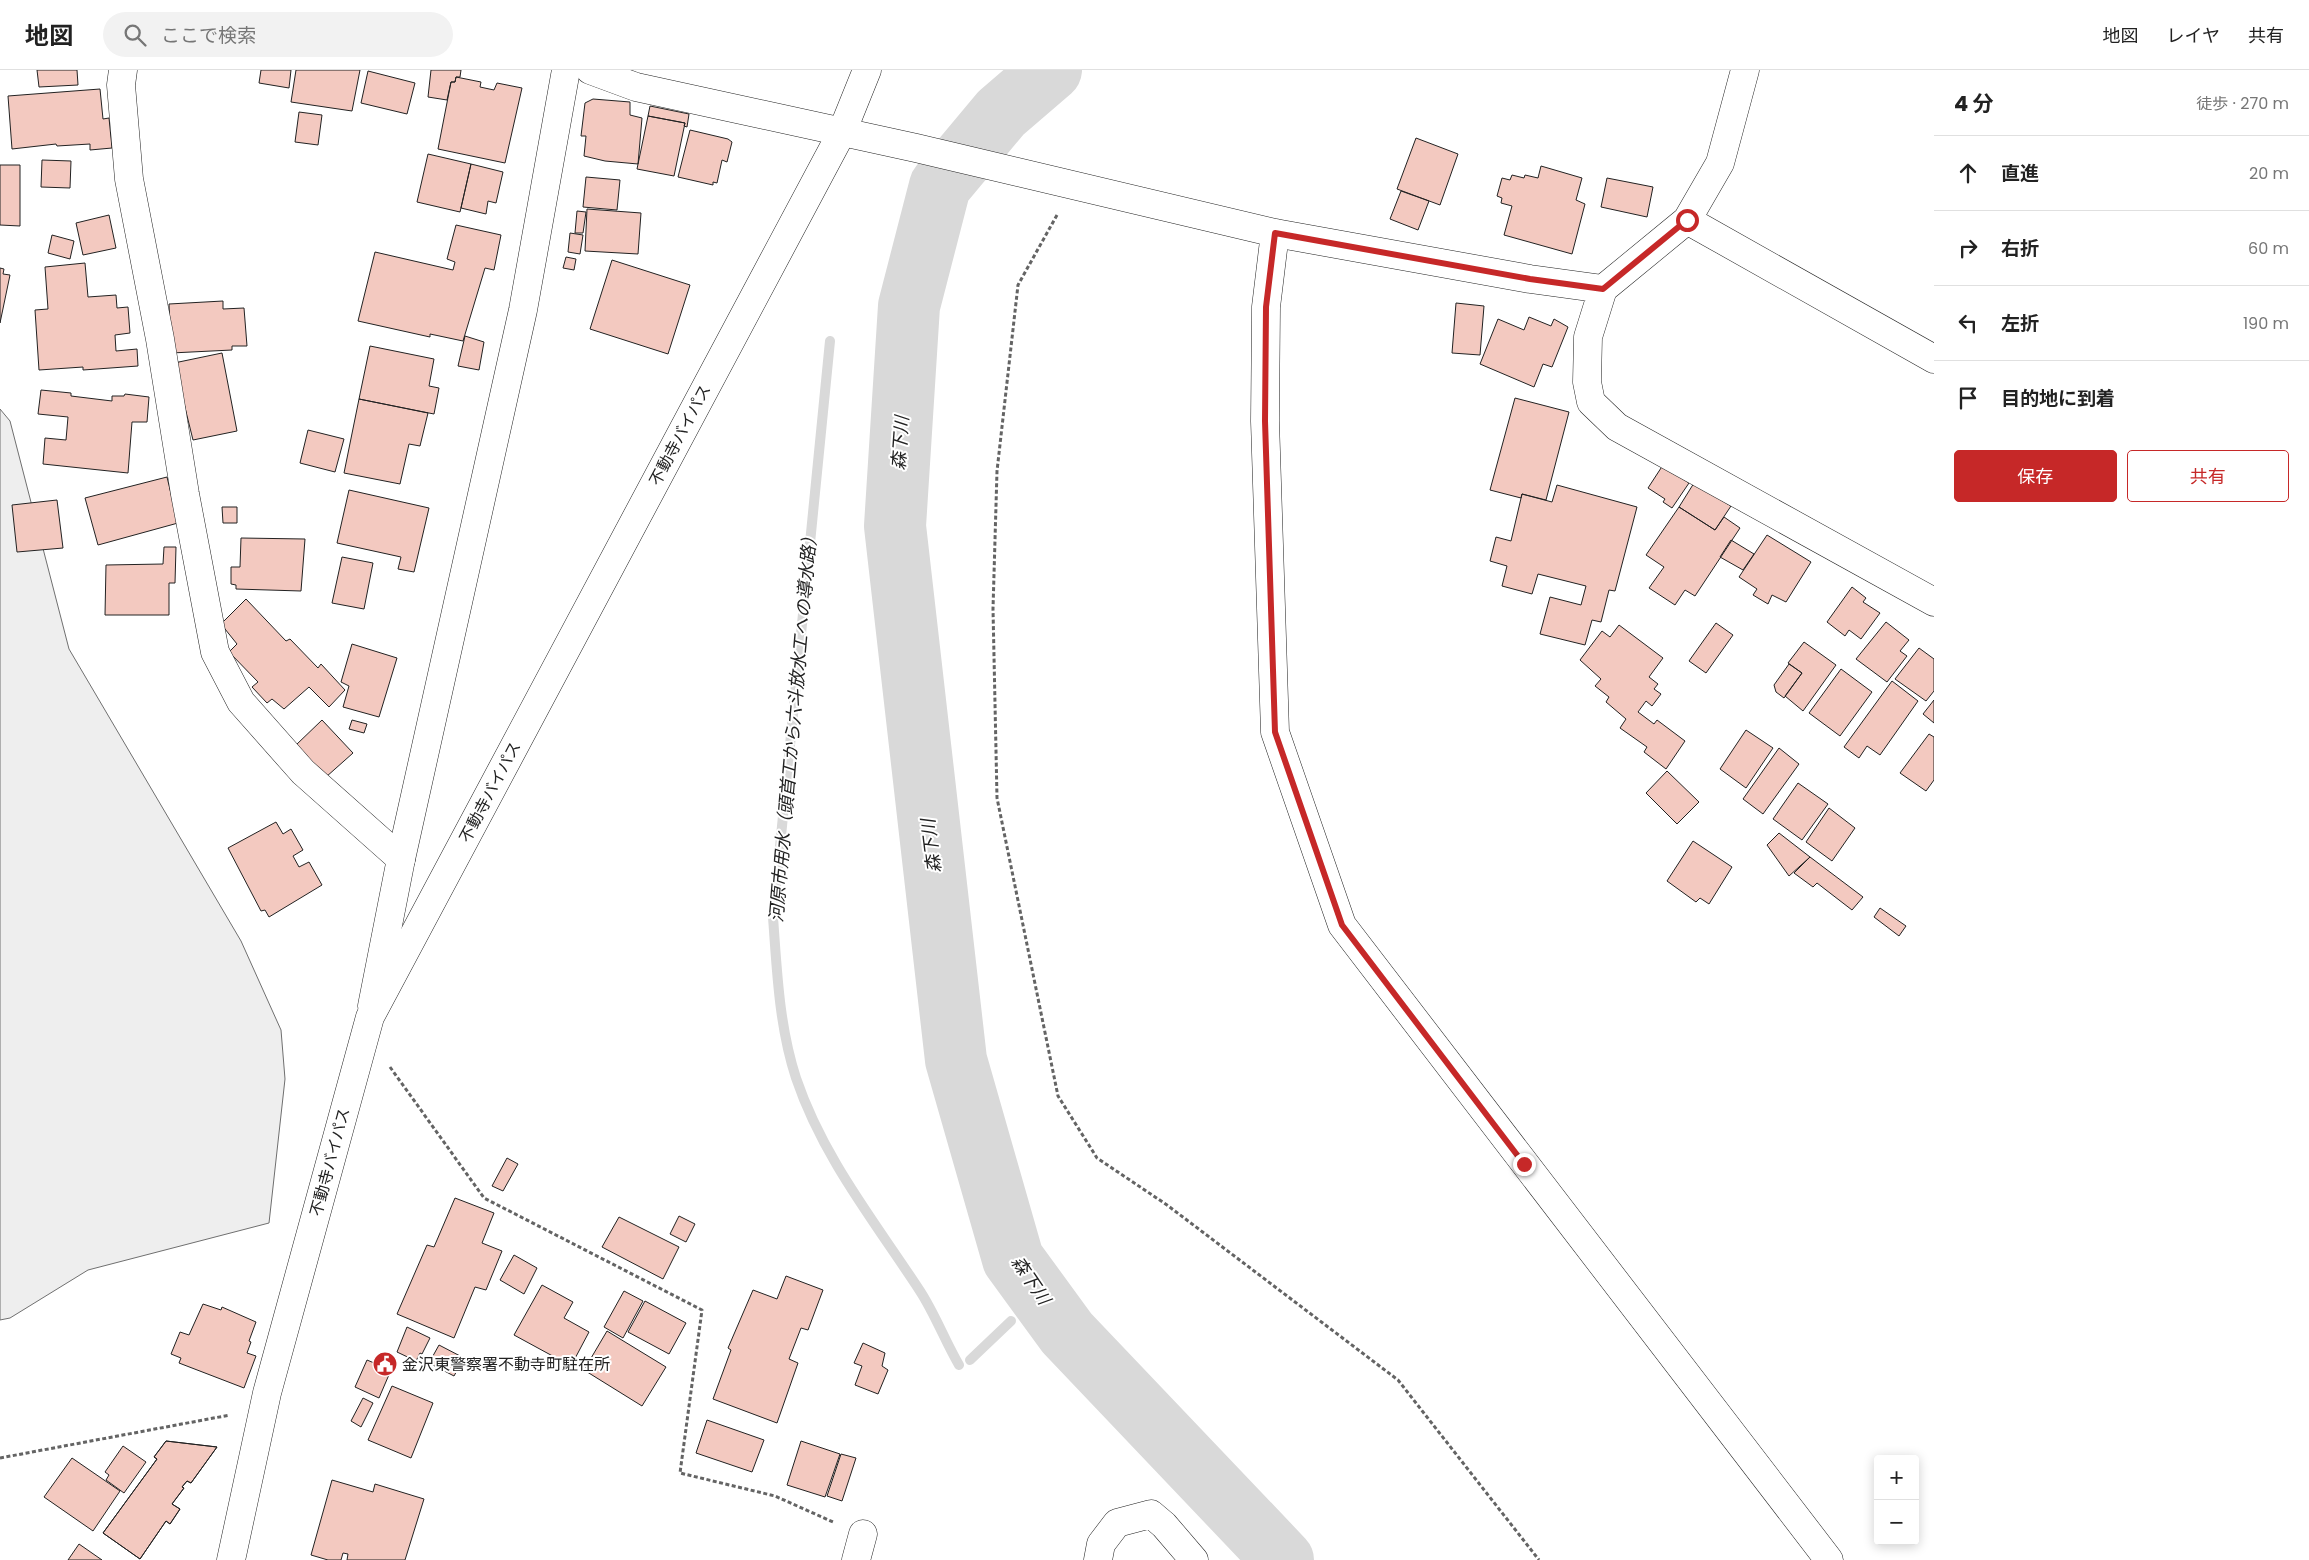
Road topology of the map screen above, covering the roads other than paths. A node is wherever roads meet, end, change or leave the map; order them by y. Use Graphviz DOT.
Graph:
graph roads {
  1 [pos="123,70"];
  2 [pos="566,70"];
  3 [pos="590,70"];
  4 [pos="867,70"];
  5 [pos="1745,70"];
  6 [pos="842,132"];
  7 [pos="1687,220"];
  8 [pos="1275,233"];
  9 [pos="1603,289"];
  10 [pos="1934,359"];
  11 [pos="1934,602"];
  12 [pos="401,859"];
  13 [pos="370,1017"];
  14 [pos="863,1534"];
  15 [pos="232,1560"];
  16 [pos="856,1560"];
  17 [pos="1098,1560"];
  18 [pos="1194,1560"];
  19 [pos="1829,1560"];
  1 -- 12 [label="main road"];
  2 -- 12 [label="main road"];
  3 -- 6 [label="main road"];
  4 -- 6 [label="main road, 不動寺バイパス"];
  5 -- 7 [label="main road"];
  6 -- 8 [label="main road"];
  6 -- 13 [label="main road, 不動寺バイパス"];
  7 -- 9 [label="main road"];
  7 -- 10 [label="main road"];
  8 -- 9 [label="main road"];
  8 -- 19 [label="main road"];
  9 -- 11 [label="main road"];
  12 -- 13 [label="main road"];
  13 -- 15 [label="main road, 不動寺バイパス"];
  14 -- 16 [label="main road"];
  17 -- 18 [label="main road"];
}
